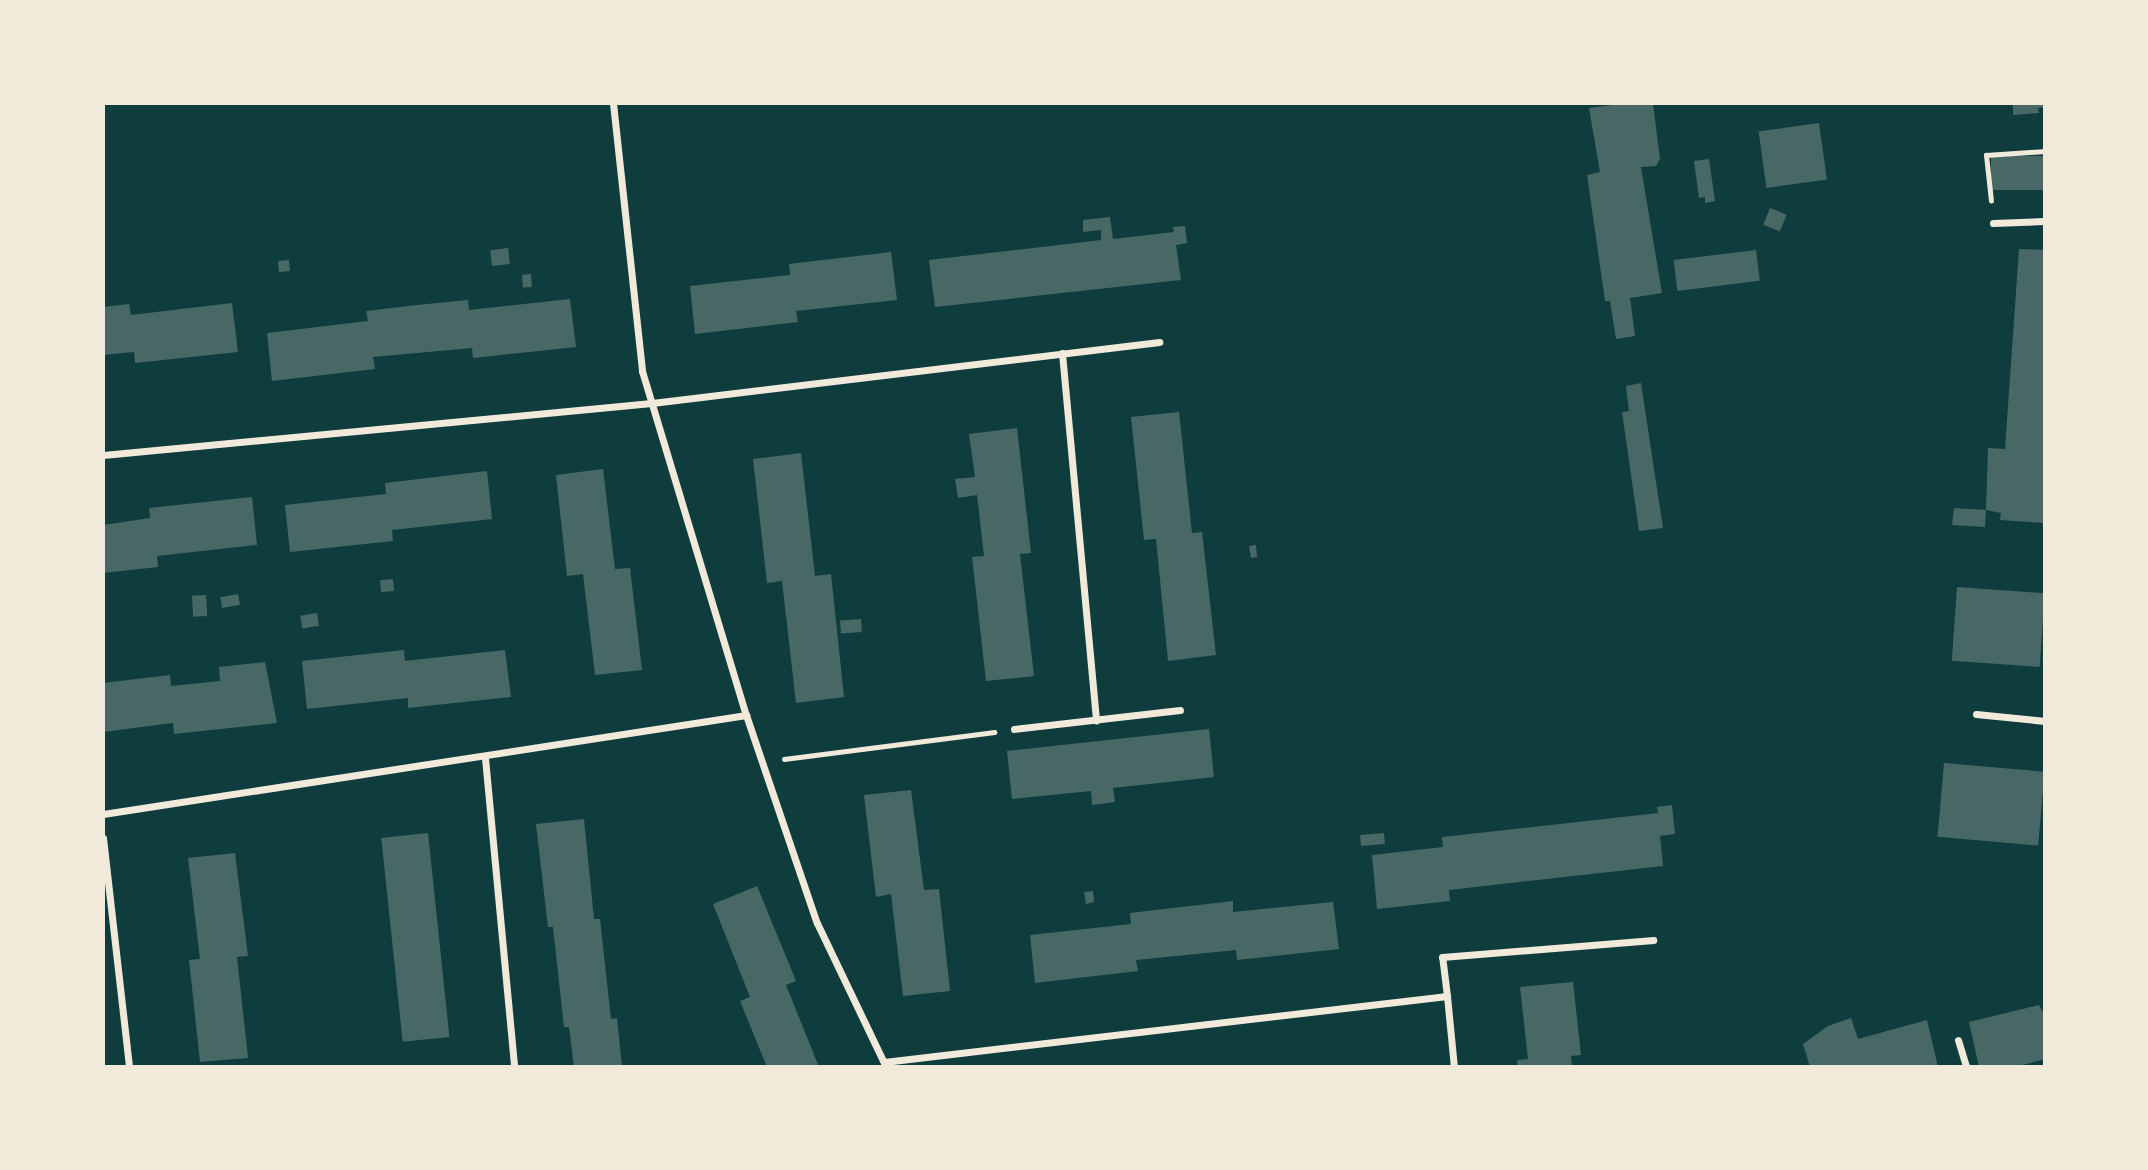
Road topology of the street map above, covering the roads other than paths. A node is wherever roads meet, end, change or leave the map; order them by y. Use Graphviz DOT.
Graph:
graph roads {
  1 [pos="613,103"];
  2 [pos="2045,221"];
  3 [pos="1993,223"];
  4 [pos="1159,342"];
  5 [pos="1062,353"];
  6 [pos="652,403"];
  7 [pos="103,455"];
  8 [pos="1180,710"];
  9 [pos="1976,714"];
  10 [pos="746,715"];
  11 [pos="1096,720"];
  12 [pos="2045,721"];
  13 [pos="1014,729"];
  14 [pos="485,758"];
  15 [pos="103,814"];
  16 [pos="103,838"];
  17 [pos="1653,940"];
  18 [pos="1447,996"];
  19 [pos="1958,1040"];
  20 [pos="885,1064"];
  21 [pos="129,1067"];
  22 [pos="514,1067"];
  23 [pos="1454,1067"];
  24 [pos="1966,1067"];
  1 -- 6 [label="street"];
  2 -- 3 [label="street"];
  4 -- 5 [label="street"];
  5 -- 6 [label="street"];
  5 -- 11 [label="street"];
  6 -- 7 [label="street"];
  6 -- 10 [label="street"];
  8 -- 11 [label="street"];
  9 -- 12 [label="street"];
  10 -- 14 [label="street"];
  10 -- 20 [label="street"];
  11 -- 13 [label="street"];
  14 -- 15 [label="street"];
  14 -- 22 [label="street"];
  16 -- 21 [label="street"];
  17 -- 18 [label="street"];
  18 -- 20 [label="street"];
  18 -- 23 [label="street"];
  19 -- 24 [label="street"];
}
